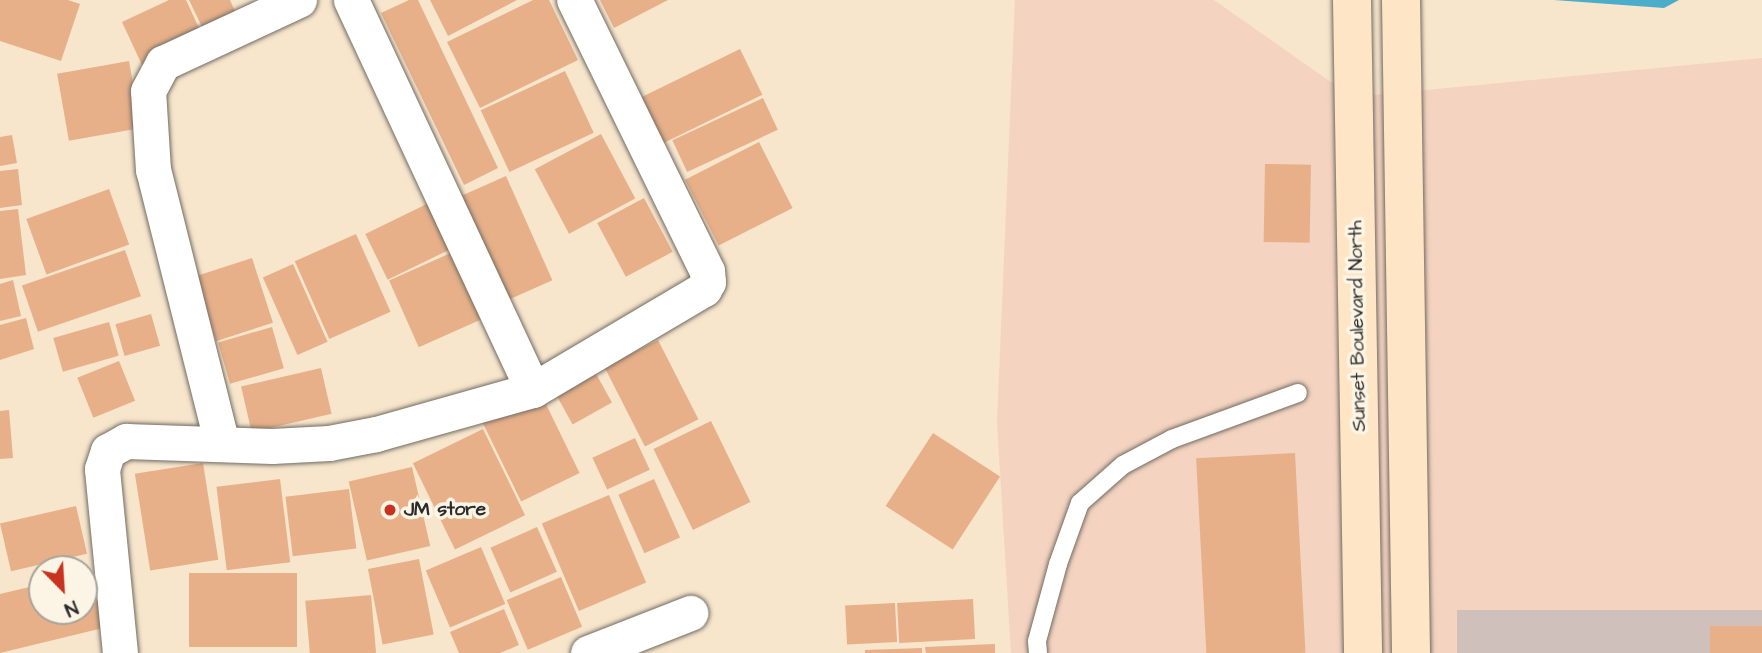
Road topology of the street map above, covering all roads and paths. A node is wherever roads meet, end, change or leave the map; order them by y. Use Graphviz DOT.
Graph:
graph roads {
  1 [pos="299,0"];
  2 [pos="351,0"];
  3 [pos="574,0"];
  4 [pos="1352,0"];
  5 [pos="1401,0"];
  6 [pos="533,390"];
  7 [pos="1298,393"];
  8 [pos="222,444"];
  9 [pos="690,613"];
  10 [pos="120,653"];
  11 [pos="588,653"];
  12 [pos="1038,653"];
  13 [pos="1363,653"];
  14 [pos="1411,653"];
  1 -- 8 [label="street"];
  2 -- 6 [label="street"];
  3 -- 6 [label="street"];
  4 -- 13 [label="main road, Sunset Boulevard North"];
  5 -- 14 [label="main road"];
  6 -- 8 [label="street"];
  7 -- 12 [label="lane"];
  8 -- 10 [label="street"];
  9 -- 11 [label="street"];
}
